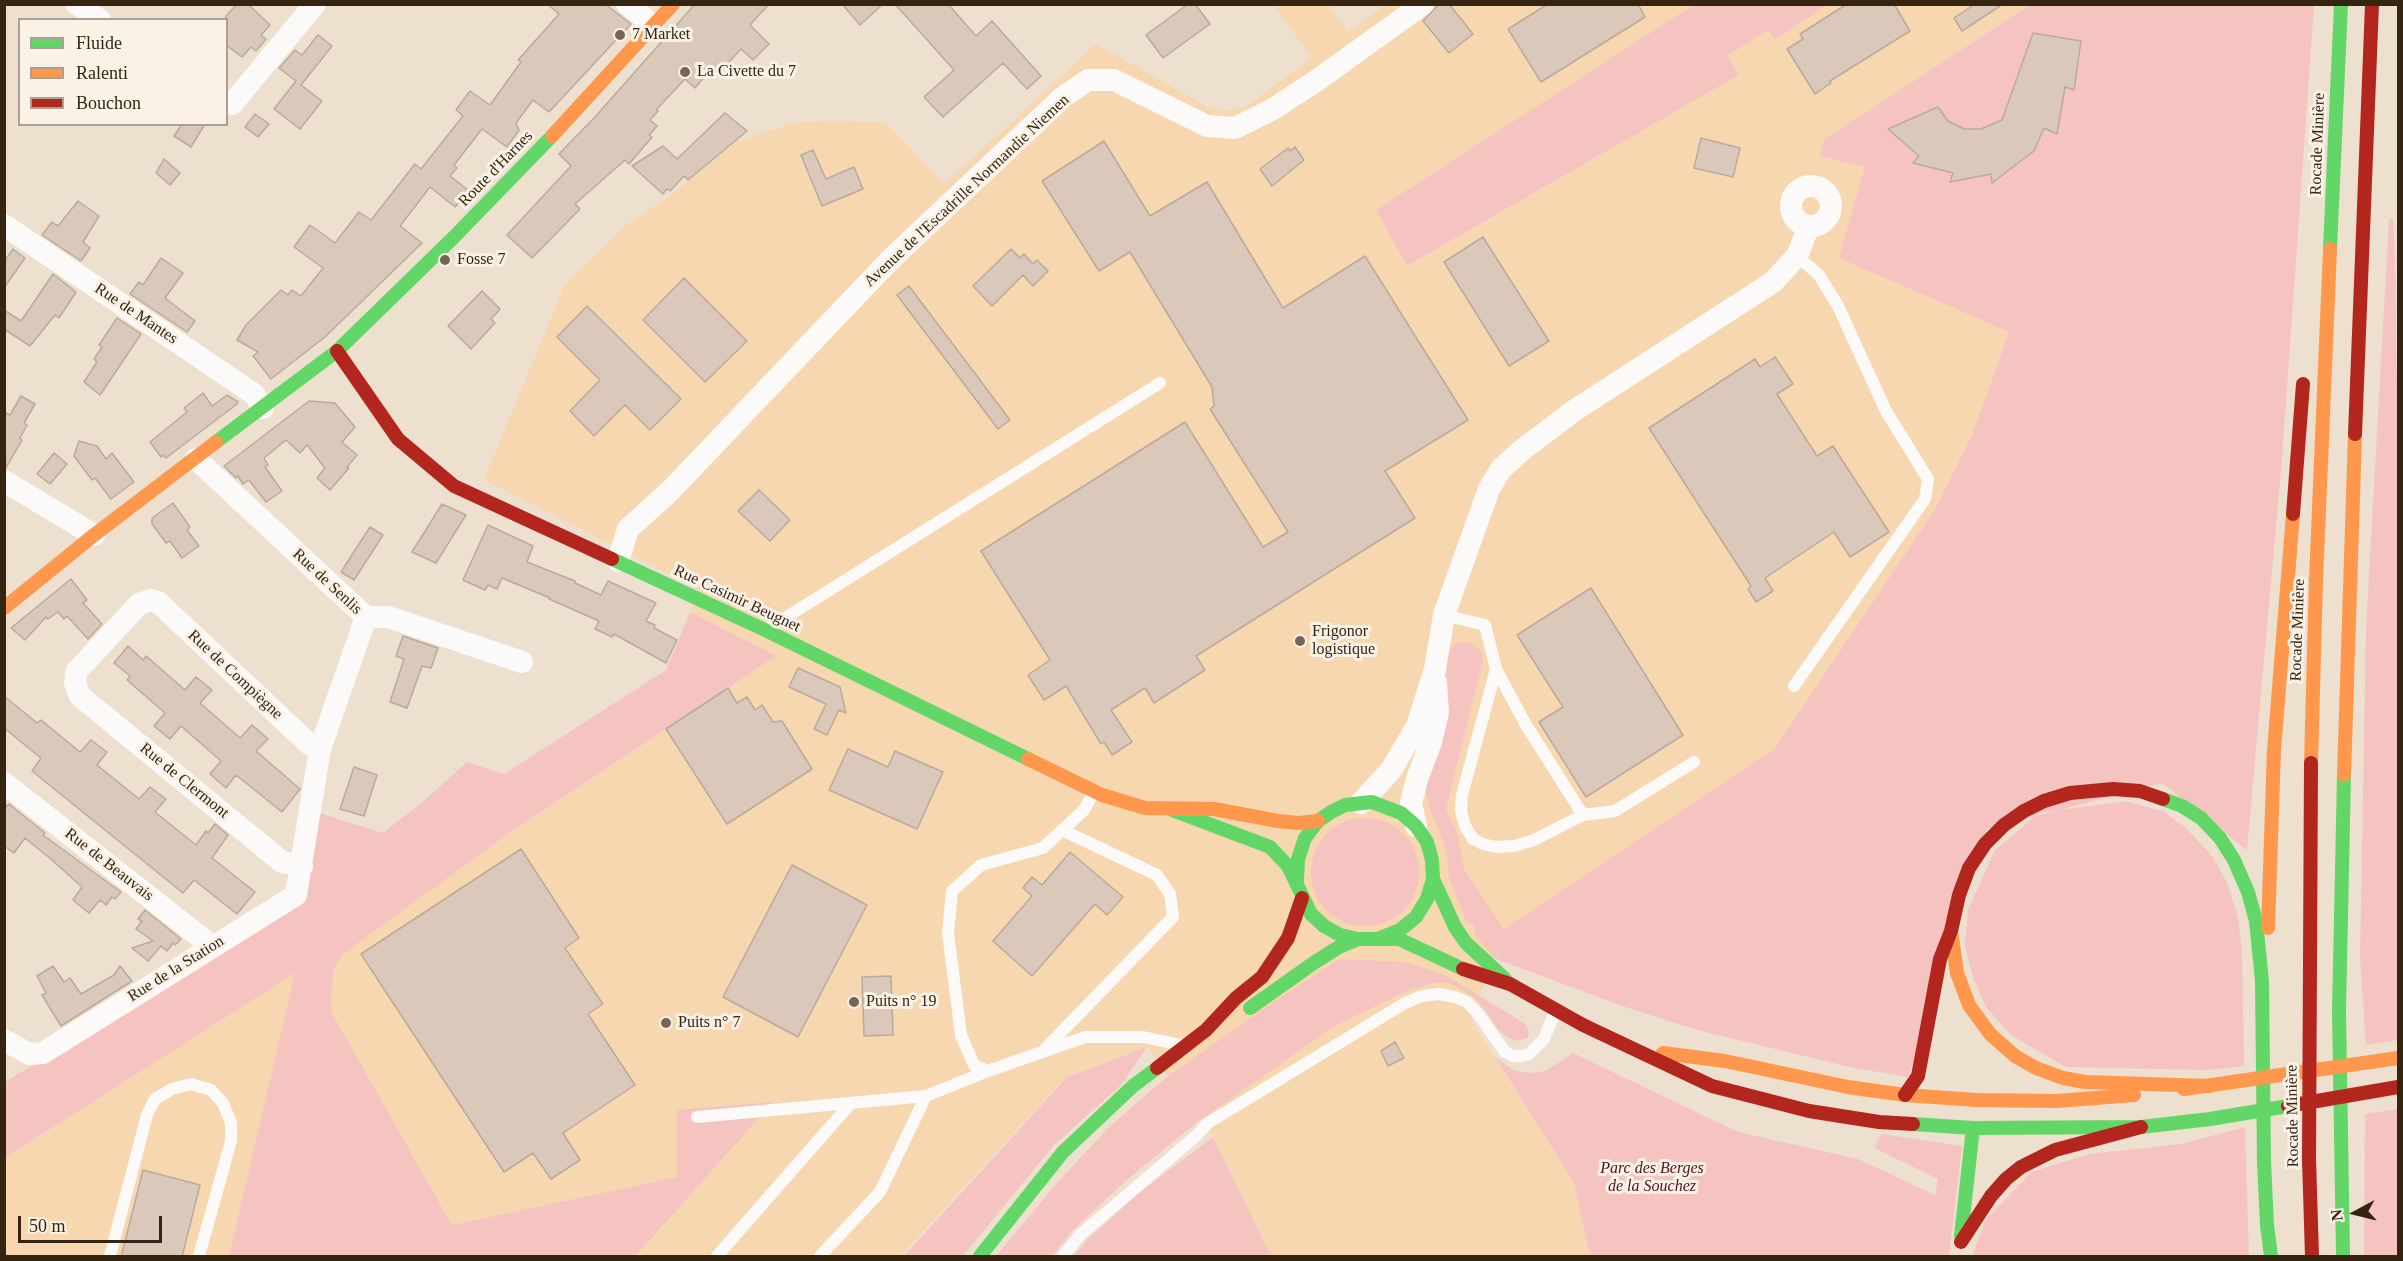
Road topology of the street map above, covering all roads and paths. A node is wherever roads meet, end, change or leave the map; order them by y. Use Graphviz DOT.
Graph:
graph roads {
  1 [pos="77,4"];
  2 [pos="315,4"];
  3 [pos="627,4"];
  4 [pos="673,4"];
  5 [pos="1424,4"];
  6 [pos="2341,4"];
  7 [pos="2372,4"];
  8 [pos="97,18"];
  9 [pos="653,25"];
  10 [pos="2337,82"];
  11 [pos="229,103"];
  12 [pos="2320,142"];
  13 [pos="4,225"];
  14 [pos="1809,226"];
  15 [pos="1797,256"];
  16 [pos="337,351"];
  17 [pos="2304,364"];
  18 [pos="1160,383"];
  19 [pos="263,408"];
  20 [pos="196,459"];
  21 [pos="4,481"];
  22 [pos="94,535"];
  23 [pos="618,561"];
  24 [pos="4,608"];
  25 [pos="1444,615"];
  26 [pos="366,617"];
  27 [pos="765,630"];
  28 [pos="522,662"];
  29 [pos="1435,669"];
  30 [pos="1496,669"];
  31 [pos="75,683"];
  32 [pos="1794,686"];
  33 [pos="320,750"];
  34 [pos="1694,762"];
  35 [pos="4,783"];
  36 [pos="1095,791"];
  37 [pos="1361,803"];
  38 [pos="1172,810"];
  39 [pos="1583,815"];
  40 [pos="1318,821"];
  41 [pos="1416,826"];
  42 [pos="1062,830"];
  43 [pos="302,866"];
  44 [pos="1433,879"];
  45 [pos="1297,881"];
  46 [pos="1302,898"];
  47 [pos="1951,931"];
  48 [pos="1380,938"];
  49 [pos="1358,939"];
  50 [pos="213,947"];
  51 [pos="2262,981"];
  52 [pos="1510,984"];
  53 [pos="1556,1009"];
  54 [pos="1206,1030"];
  55 [pos="4,1040"];
  56 [pos="1186,1046"];
  57 [pos="1639,1050"];
  58 [pos="1042,1052"];
  59 [pos="2398,1059"];
  60 [pos="988,1071"];
  61 [pos="2398,1078"];
  62 [pos="2210,1086"];
  63 [pos="2398,1088"];
  64 [pos="2377,1091"];
  65 [pos="1905,1095"];
  66 [pos="926,1096"];
  67 [pos="1940,1098"];
  68 [pos="851,1103"];
  69 [pos="1844,1116"];
  70 [pos="696,1117"];
  71 [pos="2141,1127"];
  72 [pos="1973,1128"];
  73 [pos="2267,1225"];
  74 [pos="1961,1242"];
  75 [pos="110,1257"];
  76 [pos="199,1257"];
  77 [pos="717,1257"];
  78 [pos="820,1257"];
  79 [pos="980,1257"];
  80 [pos="1063,1257"];
  81 [pos="1959,1257"];
  82 [pos="2263,1257"];
  83 [pos="2271,1257"];
  84 [pos="2312,1257"];
  85 [pos="2343,1257"];
  1 -- 8 [label="street"];
  2 -- 11 [label="street"];
  3 -- 9 [label="street"];
  4 -- 9 [label="main road, Route d'Harnes"];
  5 -- 23 [label="street, Avenue de l'Escadrille Normandie Niemen"];
  6 -- 10 [label="main road, Rocade Minière"];
  7 -- 85 [label="main road"];
  9 -- 16 [label="main road, Route d'Harnes"];
  10 -- 12 [label="main road"];
  10 -- 84 [label="main road, Rocade Minière"];
  13 -- 19 [label="street, Rue de Mantes"];
  14 -- 15 [label="street"];
  15 -- 25 [label="street"];
  15 -- 32 [label="lane"];
  16 -- 19 [label="main road, Route d'Harnes"];
  16 -- 23 [label="main road, Rue Casimir Beugnet"];
  17 -- 51 [label="main road"];
  18 -- 27 [label="lane"];
  19 -- 20 [label="main road, Route d'Harnes"];
  20 -- 22 [label="main road, Route d'Harnes"];
  20 -- 26 [label="street, Rue de Senlis"];
  21 -- 22 [label="street"];
  22 -- 24 [label="main road, Route d'Harnes"];
  23 -- 27 [label="main road, Rue Casimir Beugnet"];
  25 -- 29 [label="street"];
  25 -- 30 [label="lane"];
  26 -- 28 [label="street, Rue de Senlis"];
  26 -- 33 [label="street, Rue de la Station"];
  27 -- 36 [label="main road, Rue Casimir Beugnet"];
  29 -- 37 [label="street"];
  29 -- 41 [label="street"];
  30 -- 39 [label="lane"];
  30 -- 39 [label="lane"];
  31 -- 33 [label="street, Rue de Compiègne"];
  31 -- 43 [label="street, Rue de Clermont"];
  33 -- 43 [label="street, Rue de la Station"];
  34 -- 39 [label="lane"];
  35 -- 50 [label="street, Rue de Beauvais"];
  36 -- 38 [label="main road, Rue Casimir Beugnet"];
  36 -- 42 [label="lane"];
  37 -- 40 [label="main road"];
  37 -- 41 [label="main road"];
  38 -- 40 [label="main road"];
  38 -- 45 [label="main road"];
  40 -- 45 [label="main road"];
  41 -- 44 [label="main road"];
  42 -- 58 [label="lane"];
  42 -- 60 [label="lane"];
  43 -- 50 [label="street, Rue de la Station"];
  44 -- 48 [label="main road"];
  44 -- 52 [label="main road"];
  45 -- 46 [label="main road"];
  46 -- 49 [label="main road"];
  46 -- 54 [label="main road"];
  47 -- 51 [label="main road"];
  47 -- 62 [label="main road"];
  47 -- 65 [label="main road"];
  48 -- 49 [label="main road"];
  48 -- 52 [label="main road"];
  49 -- 54 [label="main road"];
  50 -- 55 [label="street, Rue de la Station"];
  51 -- 73 [label="main road"];
  52 -- 53 [label="main road"];
  53 -- 57 [label="main road"];
  53 -- 80 [label="lane"];
  54 -- 56 [label="main road"];
  56 -- 58 [label="lane"];
  56 -- 79 [label="main road"];
  57 -- 65 [label="main road"];
  57 -- 69 [label="main road"];
  58 -- 60 [label="lane"];
  59 -- 62 [label="main road"];
  60 -- 66 [label="lane"];
  61 -- 64 [label="main road"];
  62 -- 67 [label="main road"];
  63 -- 64 [label="main road"];
  64 -- 71 [label="main road"];
  65 -- 67 [label="main road"];
  65 -- 69 [label="main road"];
  66 -- 68 [label="lane"];
  66 -- 78 [label="lane"];
  67 -- 72 [label="main road"];
  68 -- 70 [label="lane"];
  68 -- 77 [label="lane"];
  69 -- 72 [label="main road"];
  71 -- 72 [label="main road"];
  71 -- 74 [label="main road"];
  72 -- 74 [label="main road"];
  73 -- 82 [label="main road"];
  73 -- 83 [label="main road"];
  74 -- 81 [label="main road"];
  75 -- 76 [label="lane"];
}
